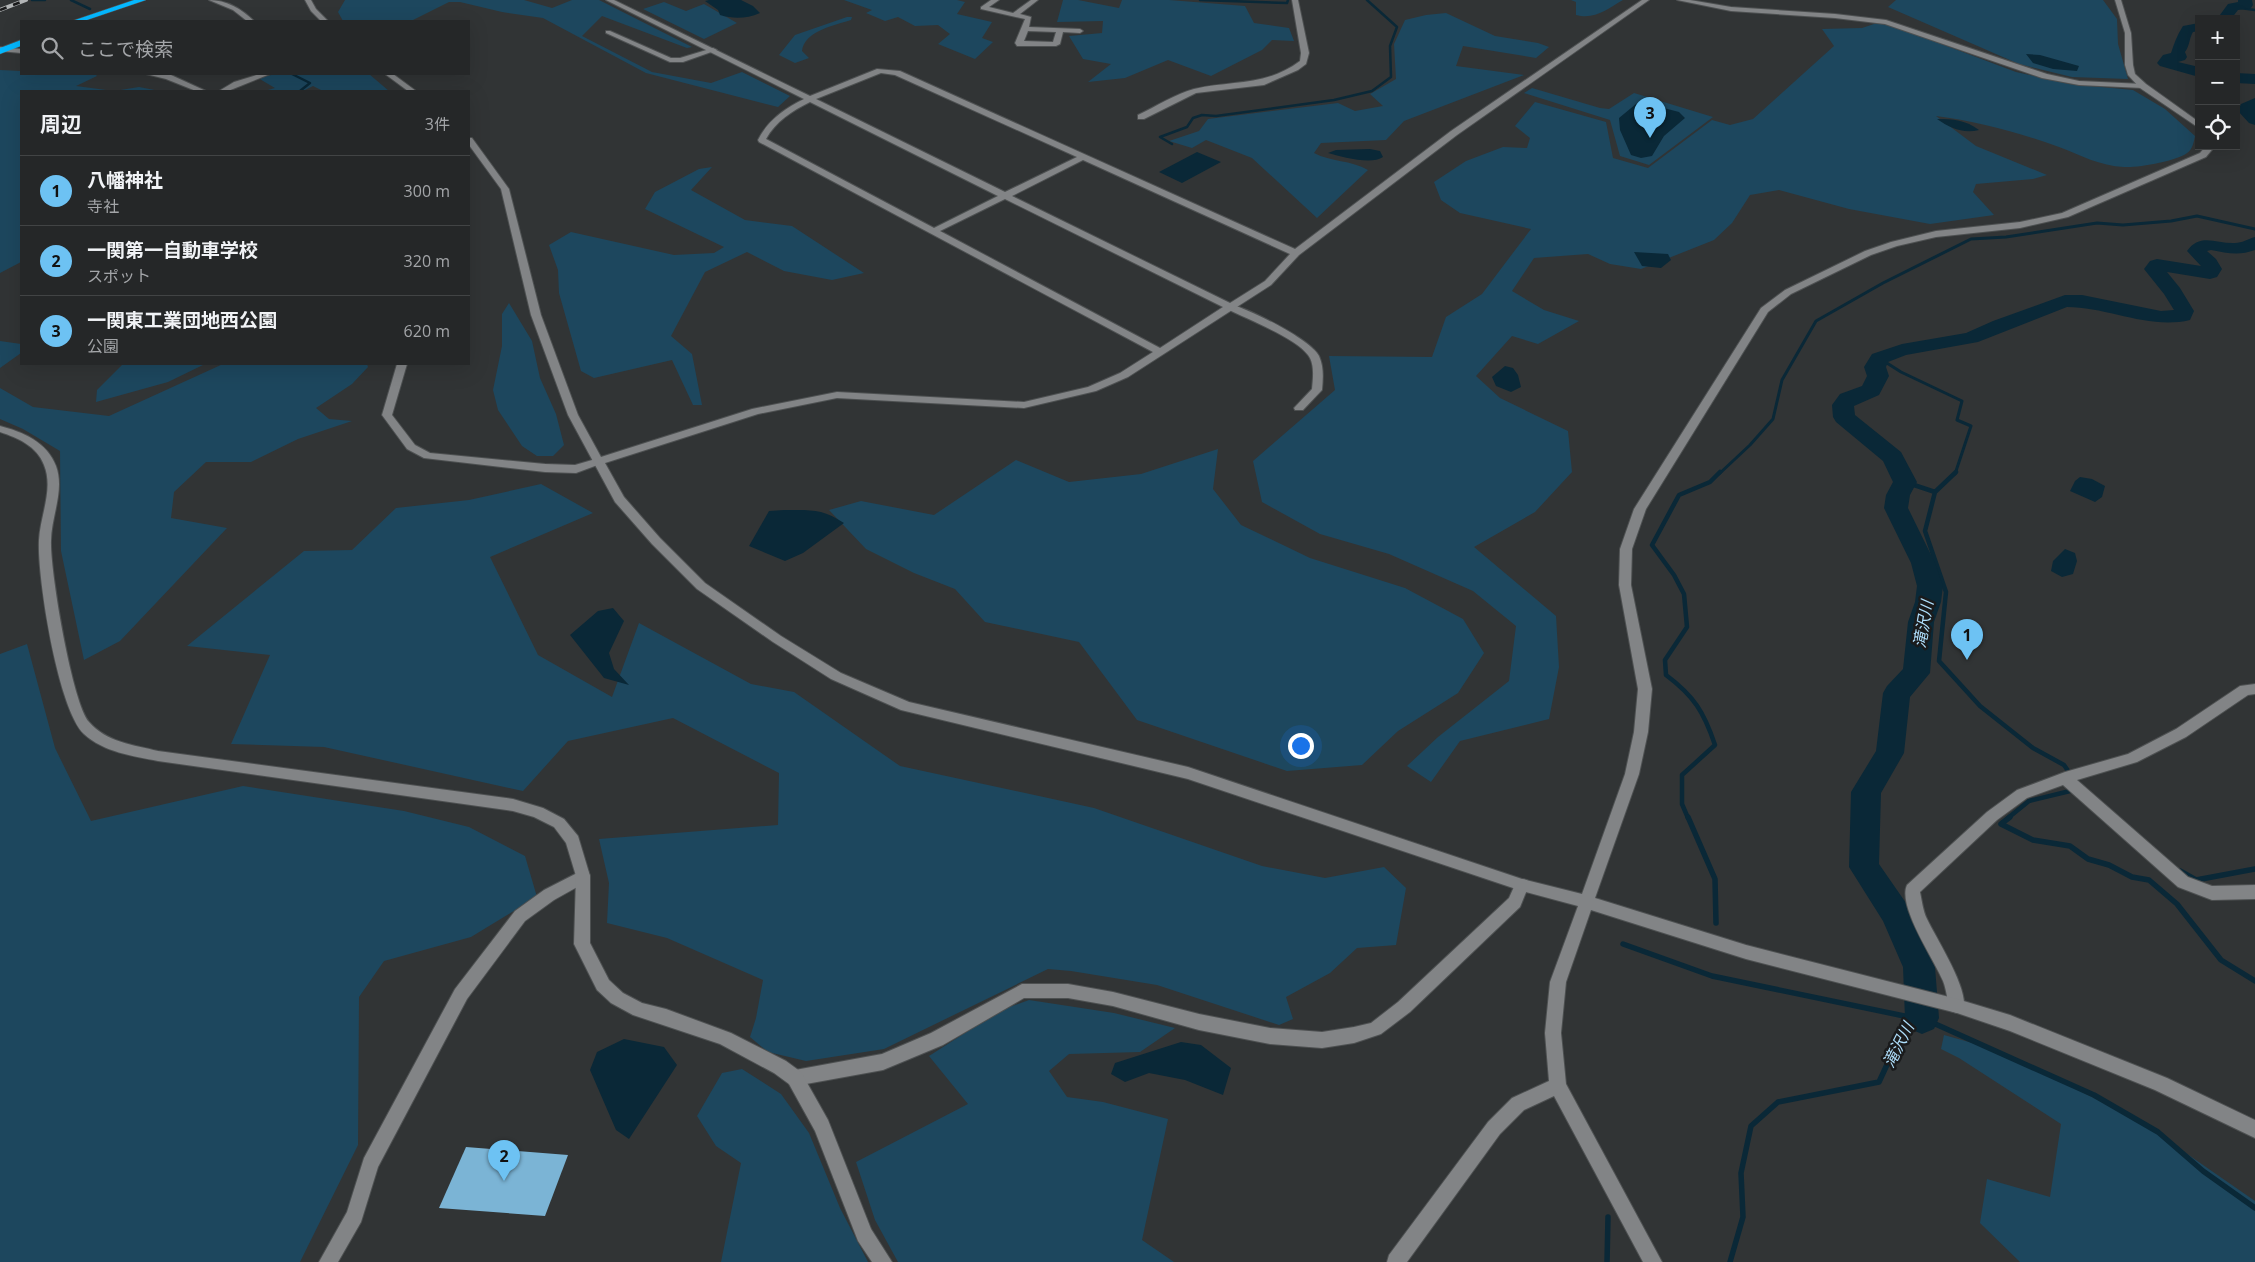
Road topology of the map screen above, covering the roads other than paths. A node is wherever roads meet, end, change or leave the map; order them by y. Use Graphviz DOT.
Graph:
graph roads {
  1 [pos="142,0"];
  2 [pos="152,0"];
  3 [pos="212,0"];
  4 [pos="308,0"];
  5 [pos="609,0"];
  6 [pos="996,0"];
  7 [pos="1035,0"];
  8 [pos="1295,0"];
  9 [pos="1646,0"];
  10 [pos="1680,0"];
  11 [pos="2118,0"];
  12 [pos="1014,14"];
  13 [pos="79,20"];
  14 [pos="90,20"];
  15 [pos="250,20"];
  16 [pos="324,20"];
  17 [pos="1024,29"];
  18 [pos="1060,30"];
  19 [pos="1080,31"];
  20 [pos="608,32"];
  21 [pos="20,40"];
  22 [pos="20,44"];
  23 [pos="1,49"];
  24 [pos="713,50"];
  25 [pos="20,51"];
  26 [pos="154,75"];
  27 [pos="263,75"];
  28 [pos="390,75"];
  29 [pos="2143,86"];
  30 [pos="199,90"];
  31 [pos="225,90"];
  32 [pos="411,90"];
  33 [pos="809,98"];
  34 [pos="1141,117"];
  35 [pos="2195,123"];
  36 [pos="470,141"];
  37 [pos="2207,150"];
  38 [pos="1083,157"];
  39 [pos="1004,196"];
  40 [pos="934,231"];
  41 [pos="1296,253"];
  42 [pos="1230,307"];
  43 [pos="1160,352"];
  44 [pos="402,365"];
  45 [pos="1299,408"];
  46 [pos="0,429"];
  47 [pos="599,461"];
  48 [pos="2255,689"];
  49 [pos="2065,778"];
  50 [pos="582,876"];
  51 [pos="1522,885"];
  52 [pos="2255,892"];
  53 [pos="1588,902"];
  54 [pos="1957,1006"];
  55 [pos="795,1078"];
  56 [pos="1558,1086"];
  57 [pos="2255,1129"];
  58 [pos="328,1262"];
  59 [pos="883,1262"];
  60 [pos="1396,1262"];
  61 [pos="1653,1262"];
  1 -- 13 [label="highway"];
  2 -- 14 [label="highway"];
  3 -- 15 [label="street"];
  4 -- 16 [label="street"];
  5 -- 24 [label="street"];
  6 -- 12 [label="street"];
  7 -- 12 [label="street"];
  8 -- 34 [label="street"];
  9 -- 41 [label="street"];
  10 -- 29 [label="street"];
  11 -- 29 [label="street"];
  12 -- 17 [label="street"];
  17 -- 18 [label="street"];
  17 -- 18 [label="street"];
  18 -- 19 [label="street"];
  20 -- 24 [label="street"];
  21 -- 23 [label="highway"];
  22 -- 23 [label="highway"];
  23 -- 25 [label="street"];
  24 -- 33 [label="street"];
  26 -- 30 [label="street"];
  27 -- 31 [label="street"];
  28 -- 32 [label="street"];
  29 -- 35 [label="street"];
  33 -- 38 [label="street"];
  33 -- 39 [label="street"];
  33 -- 40 [label="street"];
  36 -- 47 [label="street"];
  37 -- 53 [label="street"];
  38 -- 39 [label="street"];
  38 -- 41 [label="street"];
  39 -- 40 [label="street"];
  39 -- 42 [label="street"];
  40 -- 43 [label="street"];
  41 -- 42 [label="street"];
  42 -- 43 [label="street"];
  42 -- 45 [label="street"];
  43 -- 47 [label="street"];
  44 -- 47 [label="street"];
  46 -- 50 [label="street"];
  47 -- 51 [label="street"];
  48 -- 49 [label="street"];
  49 -- 52 [label="street"];
  49 -- 54 [label="street"];
  50 -- 55 [label="street"];
  50 -- 58 [label="street"];
  51 -- 53 [label="street"];
  51 -- 55 [label="street"];
  53 -- 54 [label="street"];
  53 -- 56 [label="street"];
  54 -- 57 [label="street"];
  55 -- 59 [label="street"];
  56 -- 60 [label="street"];
  56 -- 61 [label="street"];
}
